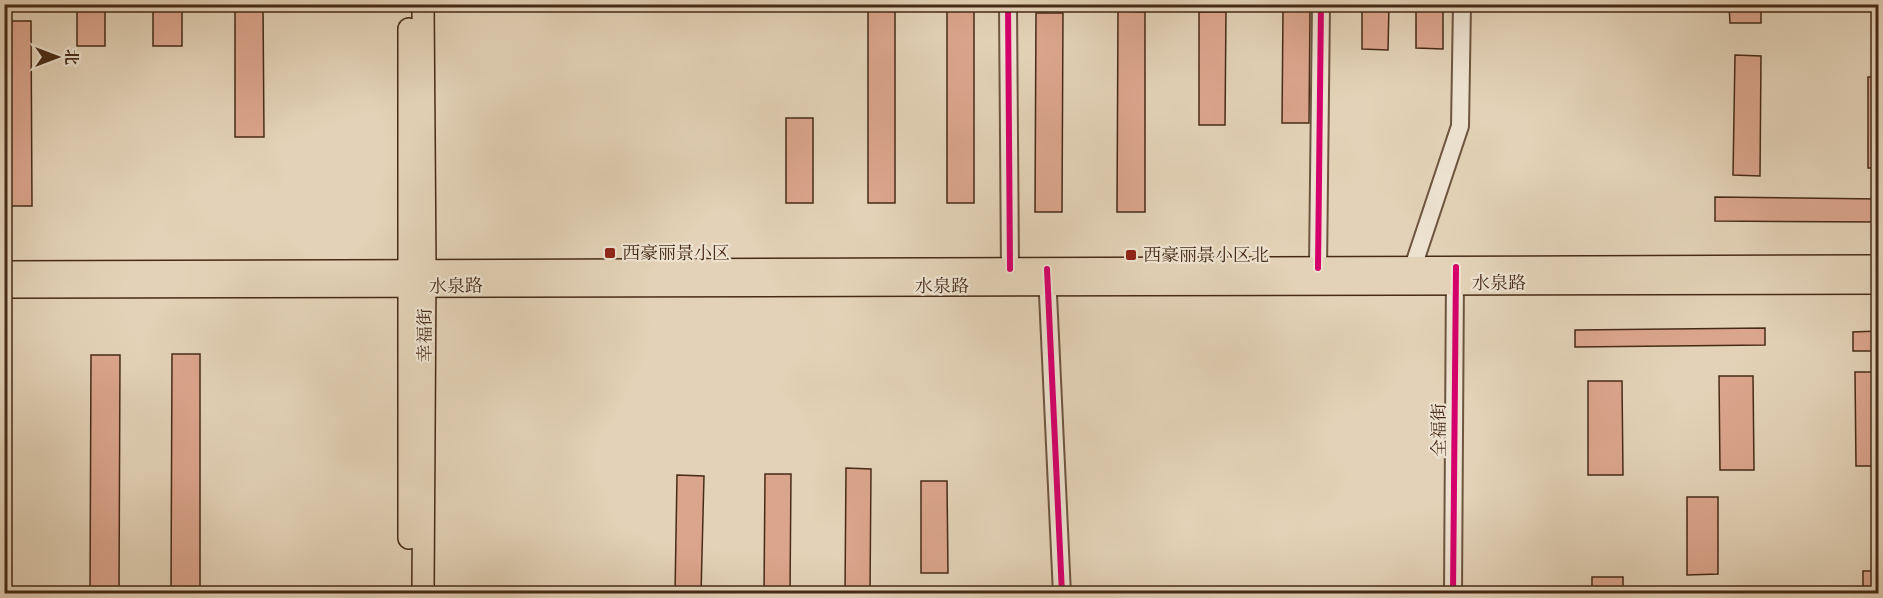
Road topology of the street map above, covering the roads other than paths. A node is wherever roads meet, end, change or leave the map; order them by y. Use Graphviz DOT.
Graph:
graph roads {
  1 [pos="409,4"];
  2 [pos="423,4"];
  3 [pos="1008,4"];
  4 [pos="1320,4"];
  5 [pos="1461,4"];
  6 [pos="1878,266"];
  7 [pos="1318,268"];
  8 [pos="1010,269"];
  9 [pos="4,272"];
  10 [pos="1455,275"];
  11 [pos="1413,276"];
  12 [pos="1048,277"];
  13 [pos="417,279"];
  14 [pos="1878,283"];
  15 [pos="4,287"];
  16 [pos="409,594"];
  17 [pos="423,594"];
  18 [pos="1062,594"];
  19 [pos="1453,594"];
  1 -- 13 [label="main road, 幸福街"];
  2 -- 13 [label="main road, 幸福街"];
  3 -- 8 [label="street"];
  4 -- 7 [label="street"];
  5 -- 11 [label="street"];
  6 -- 10 [label="main road, 水泉路"];
  7 -- 11 [label="main road, 水泉路"];
  7 -- 12 [label="main road, 水泉路"];
  8 -- 12 [label="main road, 水泉路"];
  8 -- 13 [label="main road, 水泉路"];
  9 -- 13 [label="main road, 水泉路"];
  10 -- 11 [label="main road, 水泉路"];
  10 -- 14 [label="main road, 水泉路"];
  10 -- 19 [label="street, 全福街"];
  11 -- 12 [label="main road, 水泉路"];
  12 -- 13 [label="main road, 水泉路"];
  12 -- 18 [label="street"];
  13 -- 15 [label="main road, 水泉路"];
  13 -- 16 [label="main road, 幸福街"];
  13 -- 17 [label="main road, 幸福街"];
}
